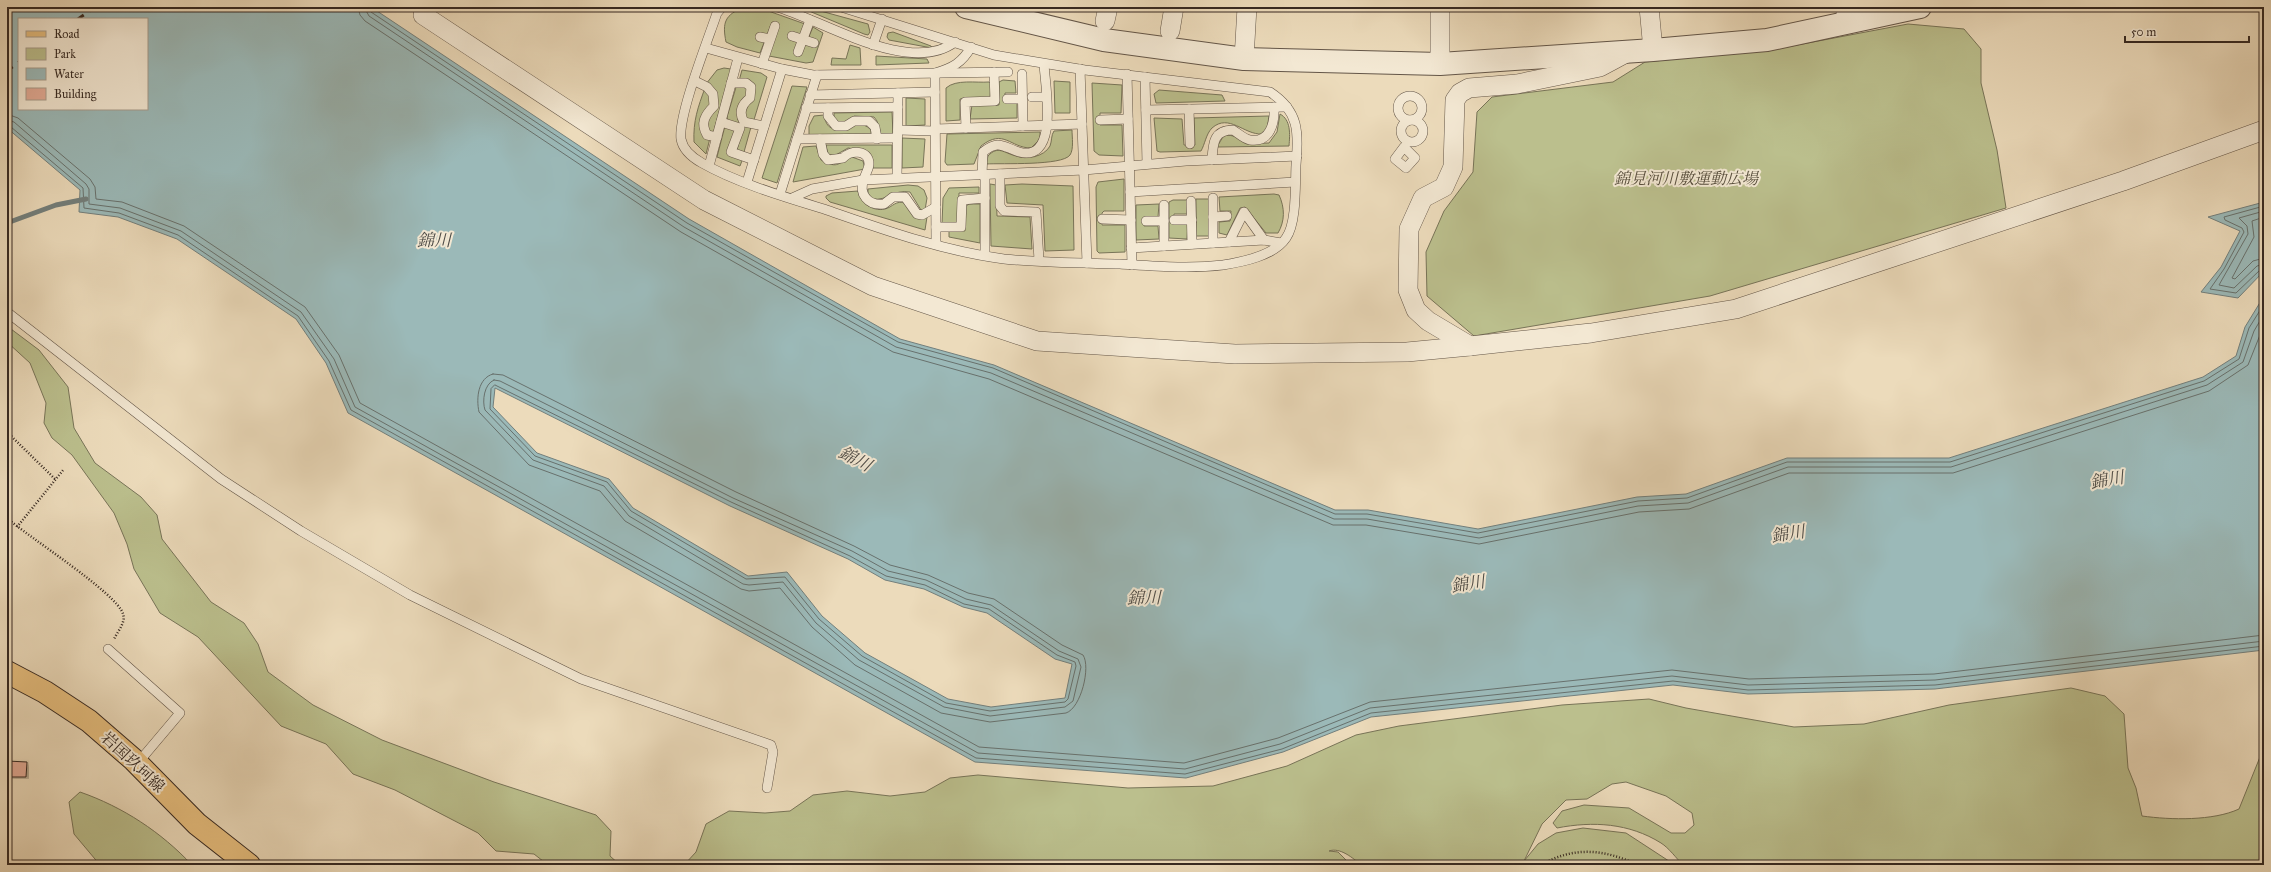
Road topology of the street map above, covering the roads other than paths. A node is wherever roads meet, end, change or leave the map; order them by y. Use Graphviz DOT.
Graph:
graph roads {
  1 [pos="722,7"];
  2 [pos="777,7"];
  3 [pos="841,7"];
  4 [pos="1174,7"];
  5 [pos="1247,7"];
  6 [pos="1440,7"];
  7 [pos="1649,7"];
  8 [pos="1920,7"];
  9 [pos="970,8"];
  10 [pos="423,15"];
  11 [pos="1841,15"];
  12 [pos="882,19"];
  13 [pos="810,20"];
  14 [pos="775,26"];
  15 [pos="1170,31"];
  16 [pos="792,36"];
  17 [pos="760,37"];
  18 [pos="770,39"];
  19 [pos="803,40"];
  20 [pos="955,42"];
  21 [pos="814,43"];
  22 [pos="873,45"];
  23 [pos="971,47"];
  24 [pos="706,48"];
  25 [pos="1653,50"];
  26 [pos="1629,51"];
  27 [pos="798,52"];
  28 [pos="738,58"];
  29 [pos="1244,59"];
  30 [pos="762,64"];
  31 [pos="1044,64"];
  32 [pos="1440,64"];
  33 [pos="782,69"];
  34 [pos="1080,69"];
  35 [pos="994,72"];
  36 [pos="1008,72"];
  37 [pos="935,73"];
  38 [pos="1022,74"];
  39 [pos="1126,74"];
  40 [pos="817,75"];
  41 [pos="1145,76"];
  42 [pos="695,82"];
  43 [pos="731,83"];
  44 [pos="935,92"];
  45 [pos="898,93"];
  46 [pos="810,95"];
  47 [pos="1046,97"];
  48 [pos="1027,98"];
  49 [pos="1007,99"];
  50 [pos="898,107"];
  51 [pos="1274,107"];
  52 [pos="1287,107"];
  53 [pos="806,108"];
  54 [pos="828,108"];
  55 [pos="1189,109"];
  56 [pos="1146,110"];
  57 [pos="1100,120"];
  58 [pos="1128,120"];
  59 [pos="1411,120"];
  60 [pos="721,122"];
  61 [pos="1082,124"];
  62 [pos="1047,125"];
  63 [pos="764,126"];
  64 [pos="1023,126"];
  65 [pos="966,128"];
  66 [pos="935,130"];
  67 [pos="2264,130"];
  68 [pos="898,134"];
  69 [pos="717,137"];
  70 [pos="797,139"];
  71 [pos="820,139"];
  72 [pos="877,139"];
  73 [pos="1190,144"];
  74 [pos="1297,156"];
  75 [pos="754,160"];
  76 [pos="1212,160"];
  77 [pos="1147,164"];
  78 [pos="709,166"];
  79 [pos="1130,166"];
  80 [pos="1084,170"];
  81 [pos="1000,174"];
  82 [pos="983,175"];
  83 [pos="936,177"];
  84 [pos="897,178"];
  85 [pos="863,180"];
  86 [pos="747,182"];
  87 [pos="1295,182"];
  88 [pos="1130,192"];
  89 [pos="780,194"];
  90 [pos="792,198"];
  91 [pos="985,198"];
  92 [pos="1213,198"];
  93 [pos="1191,201"];
  94 [pos="1164,204"];
  95 [pos="936,207"];
  96 [pos="1228,216"];
  97 [pos="1213,217"];
  98 [pos="1102,219"];
  99 [pos="1131,220"];
  100 [pos="1174,220"];
  101 [pos="1192,220"];
  102 [pos="1146,221"];
  103 [pos="1164,221"];
  104 [pos="936,227"];
  105 [pos="1264,240"];
  106 [pos="1229,242"];
  107 [pos="1213,243"];
  108 [pos="1281,243"];
  109 [pos="936,244"];
  110 [pos="1192,244"];
  111 [pos="1164,246"];
  112 [pos="1131,248"];
  113 [pos="985,255"];
  114 [pos="1039,260"];
  115 [pos="1087,263"];
  116 [pos="1132,265"];
  117 [pos="7,312"];
  118 [pos="1470,346"];
  119 [pos="108,649"];
  120 [pos="7,672"];
  121 [pos="137,764"];
  122 [pos="767,788"];
  123 [pos="249,865"];
  1 -- 24 [label="lane"];
  2 -- 13 [label="lane"];
  3 -- 12 [label="lane"];
  4 -- 15 [label="street"];
  5 -- 29 [label="street"];
  6 -- 32 [label="street"];
  7 -- 25 [label="street"];
  8 -- 11 [label="street"];
  9 -- 29 [label="street"];
  10 -- 118 [label="street"];
  11 -- 25 [label="street"];
  12 -- 20 [label="lane"];
  12 -- 22 [label="lane"];
  13 -- 19 [label="lane"];
  13 -- 22 [label="lane"];
  14 -- 18 [label="lane"];
  16 -- 19 [label="lane"];
  17 -- 18 [label="lane"];
  18 -- 30 [label="lane"];
  19 -- 21 [label="lane"];
  19 -- 27 [label="lane"];
  20 -- 22 [label="lane"];
  20 -- 23 [label="lane"];
  23 -- 31 [label="lane"];
  23 -- 37 [label="lane"];
  24 -- 28 [label="lane"];
  24 -- 42 [label="lane"];
  25 -- 26 [label="street"];
  26 -- 32 [label="street"];
  26 -- 118 [label="street"];
  28 -- 30 [label="lane"];
  28 -- 43 [label="lane"];
  29 -- 32 [label="street"];
  30 -- 33 [label="lane"];
  31 -- 34 [label="lane"];
  31 -- 47 [label="lane"];
  33 -- 40 [label="lane"];
  33 -- 63 [label="lane"];
  34 -- 39 [label="lane"];
  34 -- 61 [label="lane"];
  35 -- 36 [label="lane"];
  35 -- 37 [label="lane"];
  35 -- 65 [label="lane"];
  37 -- 40 [label="lane"];
  37 -- 44 [label="lane"];
  38 -- 48 [label="lane"];
  39 -- 41 [label="lane"];
  39 -- 58 [label="lane"];
  40 -- 46 [label="lane"];
  41 -- 52 [label="lane"];
  41 -- 56 [label="lane"];
  42 -- 69 [label="lane"];
  42 -- 78 [label="lane"];
  43 -- 60 [label="lane"];
  43 -- 63 [label="lane"];
  44 -- 45 [label="lane"];
  44 -- 66 [label="lane"];
  45 -- 46 [label="lane"];
  45 -- 50 [label="lane"];
  46 -- 53 [label="lane"];
  47 -- 48 [label="lane"];
  47 -- 62 [label="lane"];
  48 -- 49 [label="lane"];
  48 -- 64 [label="lane"];
  50 -- 54 [label="lane"];
  50 -- 68 [label="lane"];
  51 -- 52 [label="lane"];
  51 -- 55 [label="lane"];
  51 -- 76 [label="lane"];
  52 -- 74 [label="lane"];
  53 -- 54 [label="lane"];
  53 -- 70 [label="lane"];
  54 -- 72 [label="lane"];
  55 -- 56 [label="lane"];
  55 -- 73 [label="lane"];
  56 -- 77 [label="lane"];
  57 -- 58 [label="lane"];
  58 -- 79 [label="lane"];
  59 -- 59 [label="lane"];
  59 -- 59 [label="lane"];
  60 -- 69 [label="lane"];
  60 -- 75 [label="lane"];
  61 -- 62 [label="lane"];
  61 -- 80 [label="lane"];
  62 -- 64 [label="lane"];
  62 -- 82 [label="lane"];
  63 -- 75 [label="lane"];
  64 -- 65 [label="lane"];
  65 -- 66 [label="lane"];
  66 -- 68 [label="lane"];
  66 -- 83 [label="lane"];
  67 -- 118 [label="street"];
  68 -- 72 [label="lane"];
  68 -- 84 [label="lane"];
  69 -- 78 [label="lane"];
  70 -- 71 [label="lane"];
  70 -- 89 [label="lane"];
  71 -- 72 [label="lane"];
  71 -- 85 [label="lane"];
  74 -- 76 [label="lane"];
  74 -- 87 [label="lane"];
  75 -- 86 [label="lane"];
  76 -- 77 [label="lane"];
  77 -- 79 [label="lane"];
  78 -- 86 [label="lane"];
  79 -- 80 [label="lane"];
  79 -- 88 [label="lane"];
  80 -- 81 [label="lane"];
  80 -- 115 [label="lane"];
  81 -- 82 [label="lane"];
  81 -- 114 [label="lane"];
  82 -- 83 [label="lane"];
  82 -- 91 [label="lane"];
  83 -- 84 [label="lane"];
  83 -- 95 [label="lane"];
  84 -- 85 [label="lane"];
  85 -- 90 [label="lane"];
  85 -- 95 [label="lane"];
  86 -- 89 [label="lane"];
  87 -- 88 [label="lane"];
  87 -- 108 [label="lane"];
  88 -- 99 [label="lane"];
  89 -- 90 [label="lane"];
  90 -- 109 [label="lane"];
  91 -- 104 [label="lane"];
  91 -- 113 [label="lane"];
  92 -- 97 [label="lane"];
  93 -- 101 [label="lane"];
  94 -- 103 [label="lane"];
  95 -- 104 [label="lane"];
  96 -- 97 [label="lane"];
  97 -- 107 [label="lane"];
  98 -- 99 [label="lane"];
  99 -- 112 [label="lane"];
  100 -- 101 [label="lane"];
  101 -- 110 [label="lane"];
  102 -- 103 [label="lane"];
  103 -- 111 [label="lane"];
  104 -- 109 [label="lane"];
  105 -- 106 [label="lane"];
  105 -- 106 [label="lane"];
  105 -- 108 [label="lane"];
  106 -- 107 [label="lane"];
  107 -- 110 [label="lane"];
  108 -- 116 [label="lane"];
  109 -- 113 [label="lane"];
  110 -- 111 [label="lane"];
  111 -- 112 [label="lane"];
  112 -- 116 [label="lane"];
  113 -- 114 [label="lane"];
  114 -- 115 [label="lane"];
  115 -- 116 [label="lane"];
  117 -- 122 [label="lane"];
  119 -- 121 [label="lane"];
  120 -- 121 [label="main road, 岩国玖珂線"];
  121 -- 123 [label="main road, 岩国玖珂線"];
}
